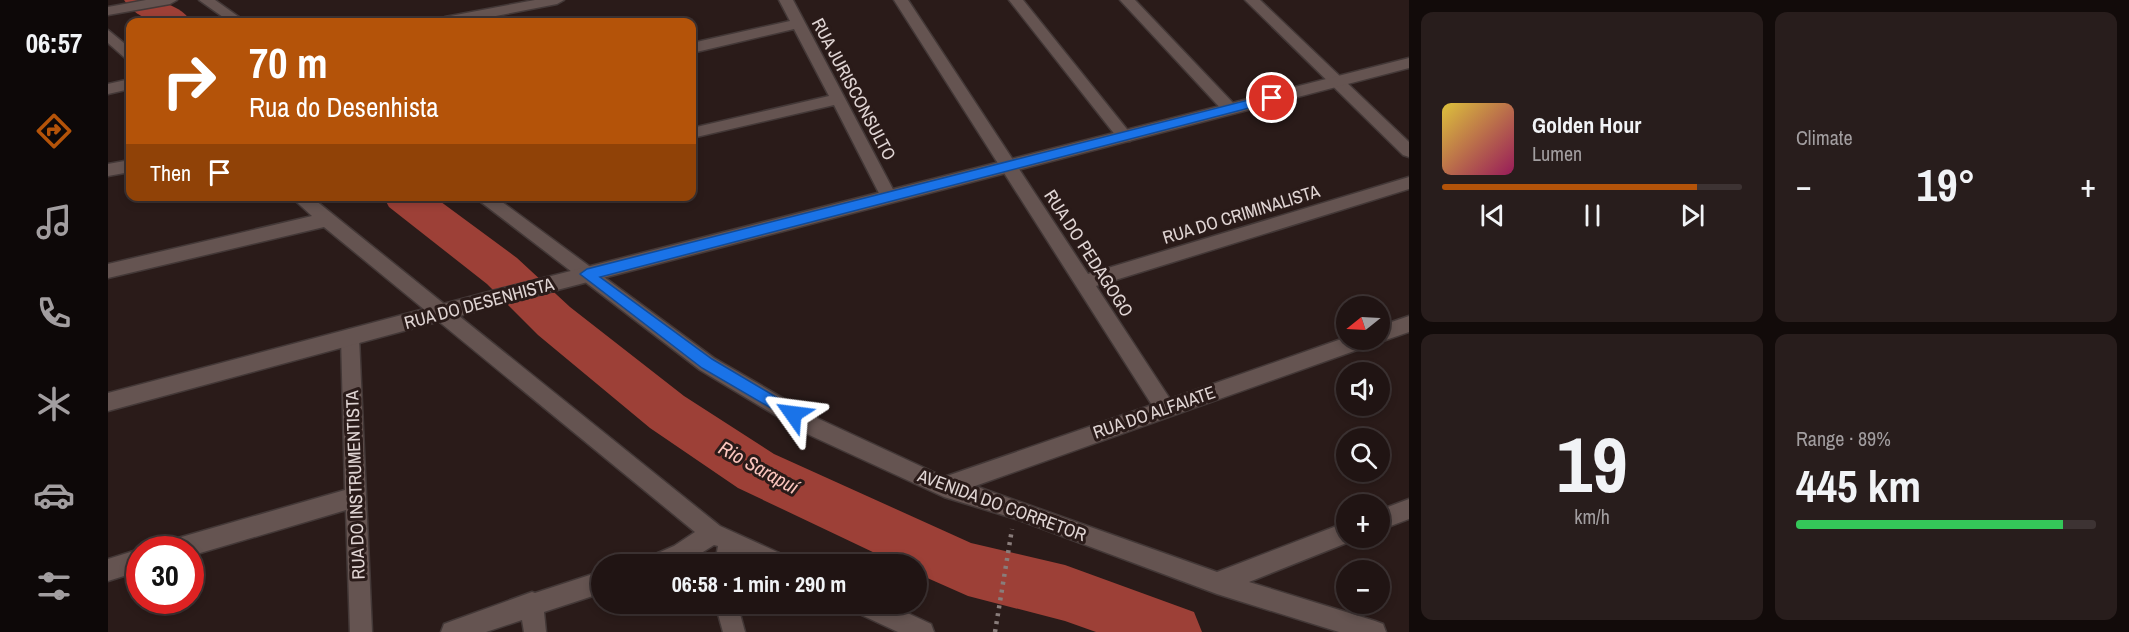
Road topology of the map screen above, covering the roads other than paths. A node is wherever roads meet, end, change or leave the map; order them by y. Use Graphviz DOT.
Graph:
graph roads {
  1 [pos="169,0"];
  2 [pos="206,0"];
  3 [pos="557,0"];
  4 [pos="786,0"];
  5 [pos="901,0"];
  6 [pos="1016,0"];
  7 [pos="1127,0"];
  8 [pos="1275,0"];
  9 [pos="1254,2"];
  10 [pos="108,11"];
  11 [pos="232,18"];
  12 [pos="465,18"];
  13 [pos="798,24"];
  14 [pos="108,35"];
  15 [pos="696,47"];
  16 [pos="126,51"];
  17 [pos="1409,63"];
  18 [pos="1336,81"];
  19 [pos="126,85"];
  20 [pos="108,89"];
  21 [pos="838,99"];
  22 [pos="1230,109"];
  23 [pos="696,132"];
  24 [pos="1125,137"];
  25 [pos="1409,151"];
  26 [pos="1010,166"];
  27 [pos="126,167"];
  28 [pos="108,170"];
  29 [pos="1409,183"];
  30 [pos="889,197"];
  31 [pos="304,201"];
  32 [pos="488,201"];
  33 [pos="325,220"];
  34 [pos="108,271"];
  35 [pos="587,274"];
  36 [pos="1084,282"];
  37 [pos="442,312"];
  38 [pos="1409,324"];
  39 [pos="1390,331"];
  40 [pos="350,337"];
  41 [pos="1336,349"];
  42 [pos="108,402"];
  43 [pos="1165,408"];
  44 [pos="944,487"];
  45 [pos="355,497"];
  46 [pos="1409,509"];
  47 [pos="1390,516"];
  48 [pos="721,537"];
  49 [pos="1336,537"];
  50 [pos="204,541"];
  51 [pos="682,554"];
  52 [pos="724,554"];
  53 [pos="757,554"];
  54 [pos="126,564"];
  55 [pos="108,570"];
  56 [pos="1216,583"];
  57 [pos="591,585"];
  58 [pos="531,603"];
  59 [pos="729,614"];
  60 [pos="885,614"];
  61 [pos="361,632"];
  62 [pos="452,632"];
  63 [pos="535,632"];
  64 [pos="734,632"];
  65 [pos="923,632"];
  66 [pos="1375,632"];
  1 -- 10 [label="street"];
  2 -- 11 [label="street"];
  3 -- 12 [label="street"];
  4 -- 13 [label="street, RUA JURISCONSULTO"];
  5 -- 26 [label="street, RUA DO PEDAGOGO"];
  6 -- 24 [label="street"];
  7 -- 22 [label="street"];
  8 -- 9 [label="street"];
  9 -- 18 [label="street"];
  13 -- 15 [label="street"];
  13 -- 21 [label="street, RUA JURISCONSULTO"];
  14 -- 16 [label="street"];
  17 -- 18 [label="street, RUA DO DESENHISTA"];
  18 -- 22 [label="street, RUA DO DESENHISTA"];
  18 -- 25 [label="street"];
  19 -- 20 [label="street"];
  21 -- 23 [label="street"];
  21 -- 30 [label="street, RUA JURISCONSULTO"];
  22 -- 24 [label="street, RUA DO DESENHISTA"];
  24 -- 26 [label="street, RUA DO DESENHISTA"];
  26 -- 30 [label="street, RUA DO DESENHISTA"];
  26 -- 36 [label="street, RUA DO PEDAGOGO"];
  27 -- 28 [label="street"];
  29 -- 36 [label="street, RUA DO CRIMINALISTA"];
  30 -- 35 [label="street, RUA DO DESENHISTA"];
  31 -- 33 [label="street"];
  32 -- 35 [label="street, AVENIDA DO CORRETOR"];
  33 -- 34 [label="street"];
  33 -- 37 [label="street"];
  35 -- 37 [label="street, RUA DO DESENHISTA"];
  35 -- 44 [label="street, AVENIDA DO CORRETOR"];
  36 -- 43 [label="street, RUA DO PEDAGOGO"];
  37 -- 40 [label="street, RUA DO DESENHISTA"];
  37 -- 48 [label="street"];
  38 -- 39 [label="street"];
  40 -- 42 [label="street, RUA DO DESENHISTA"];
  40 -- 45 [label="street, RUA DO INSTRUMENTISTA"];
  41 -- 43 [label="street, RUA DO ALFAIATE"];
  43 -- 44 [label="street, RUA DO ALFAIATE"];
  44 -- 56 [label="street, AVENIDA DO CORRETOR"];
  45 -- 50 [label="street"];
  45 -- 61 [label="street, RUA DO INSTRUMENTISTA"];
  46 -- 47 [label="street"];
  48 -- 51 [label="street"];
  48 -- 52 [label="street"];
  48 -- 53 [label="street"];
  49 -- 56 [label="street"];
  54 -- 55 [label="street"];
  56 -- 66 [label="street, AVENIDA DO CORRETOR"];
  57 -- 58 [label="street"];
  58 -- 62 [label="street"];
  58 -- 63 [label="street"];
  59 -- 64 [label="street"];
  60 -- 65 [label="street"];
}
